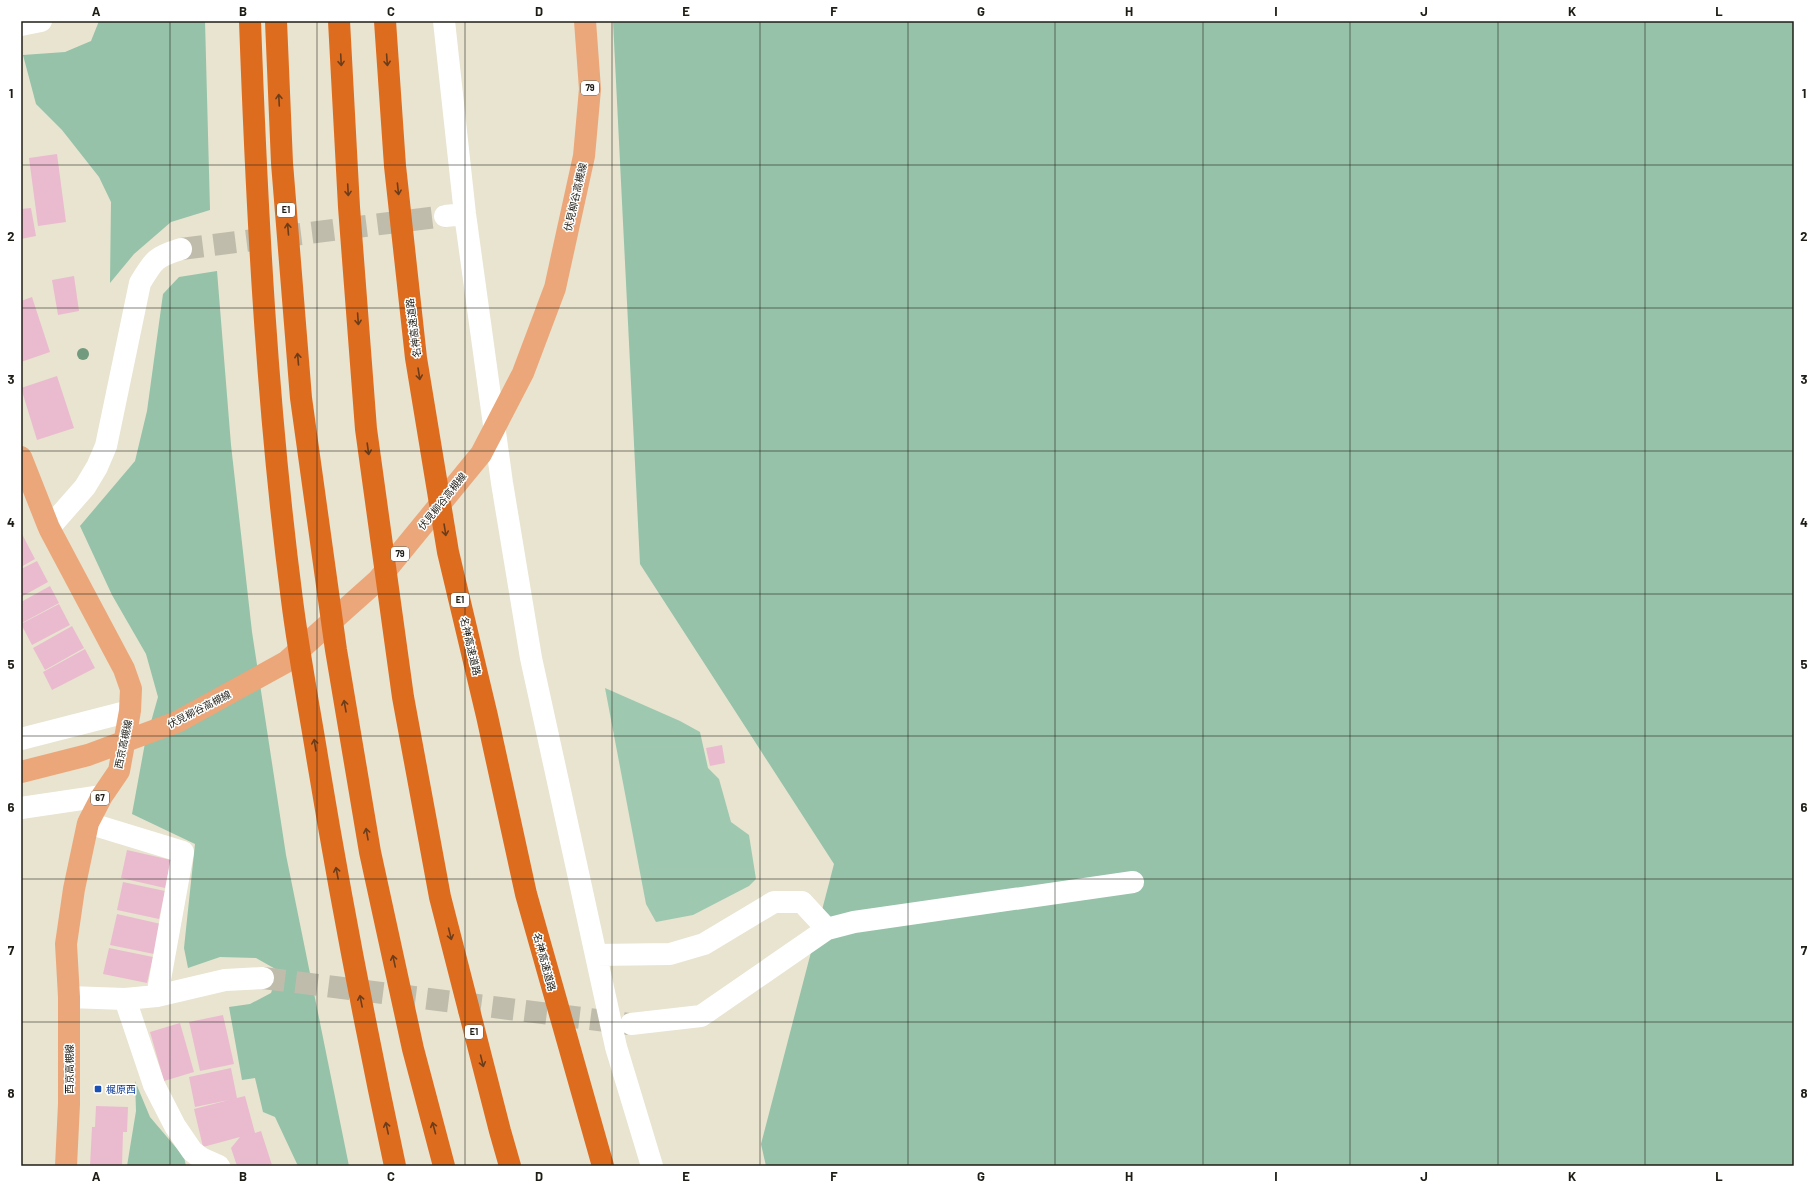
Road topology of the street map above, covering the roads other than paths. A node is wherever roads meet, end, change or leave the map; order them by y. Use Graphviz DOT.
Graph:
graph roads {
  1 [pos="41,21"];
  2 [pos="250,21"];
  3 [pos="276,21"];
  4 [pos="339,21"];
  5 [pos="385,21"];
  6 [pos="444,21"];
  7 [pos="585,21"];
  8 [pos="21,25"];
  9 [pos="181,249"];
  10 [pos="21,457"];
  11 [pos="49,528"];
  12 [pos="130,711"];
  13 [pos="21,739"];
  14 [pos="21,772"];
  15 [pos="102,796"];
  16 [pos="21,808"];
  17 [pos="88,823"];
  18 [pos="1133,882"];
  19 [pos="827,929"];
  20 [pos="596,955"];
  21 [pos="263,978"];
  22 [pos="157,996"];
  23 [pos="69,997"];
  24 [pos="125,1000"];
  25 [pos="631,1024"];
  26 [pos="66,1166"];
  27 [pos="219,1166"];
  28 [pos="395,1166"];
  29 [pos="444,1166"];
  30 [pos="510,1166"];
  31 [pos="603,1166"];
  32 [pos="652,1166"];
  1 -- 8 [label="street"];
  28 -- 2 [label="highway, one-way"];
  29 -- 3 [label="highway, E1, one-way"];
  4 -- 30 [label="highway, E1, one-way"];
  5 -- 31 [label="highway, 名神高速道路 / E1, one-way"];
  6 -- 20 [label="street"];
  7 -- 14 [label="main road, 伏見柳谷高槻線 / 79"];
  9 -- 11 [label="street"];
  10 -- 11 [label="main road, 西京高槻線 / 67"];
  11 -- 12 [label="main road, 西京高槻線 / 67"];
  12 -- 13 [label="street"];
  12 -- 15 [label="main road, 西京高槻線 / 67"];
  15 -- 16 [label="street"];
  15 -- 17 [label="main road, 西京高槻線 / 67"];
  17 -- 22 [label="street"];
  17 -- 23 [label="main road, 西京高槻線 / 67"];
  18 -- 19 [label="street"];
  19 -- 20 [label="street"];
  19 -- 25 [label="street"];
  20 -- 32 [label="street"];
  21 -- 22 [label="street"];
  22 -- 24 [label="street"];
  23 -- 24 [label="street"];
  23 -- 26 [label="main road, 西京高槻線 / 67"];
  24 -- 27 [label="street"];
}
